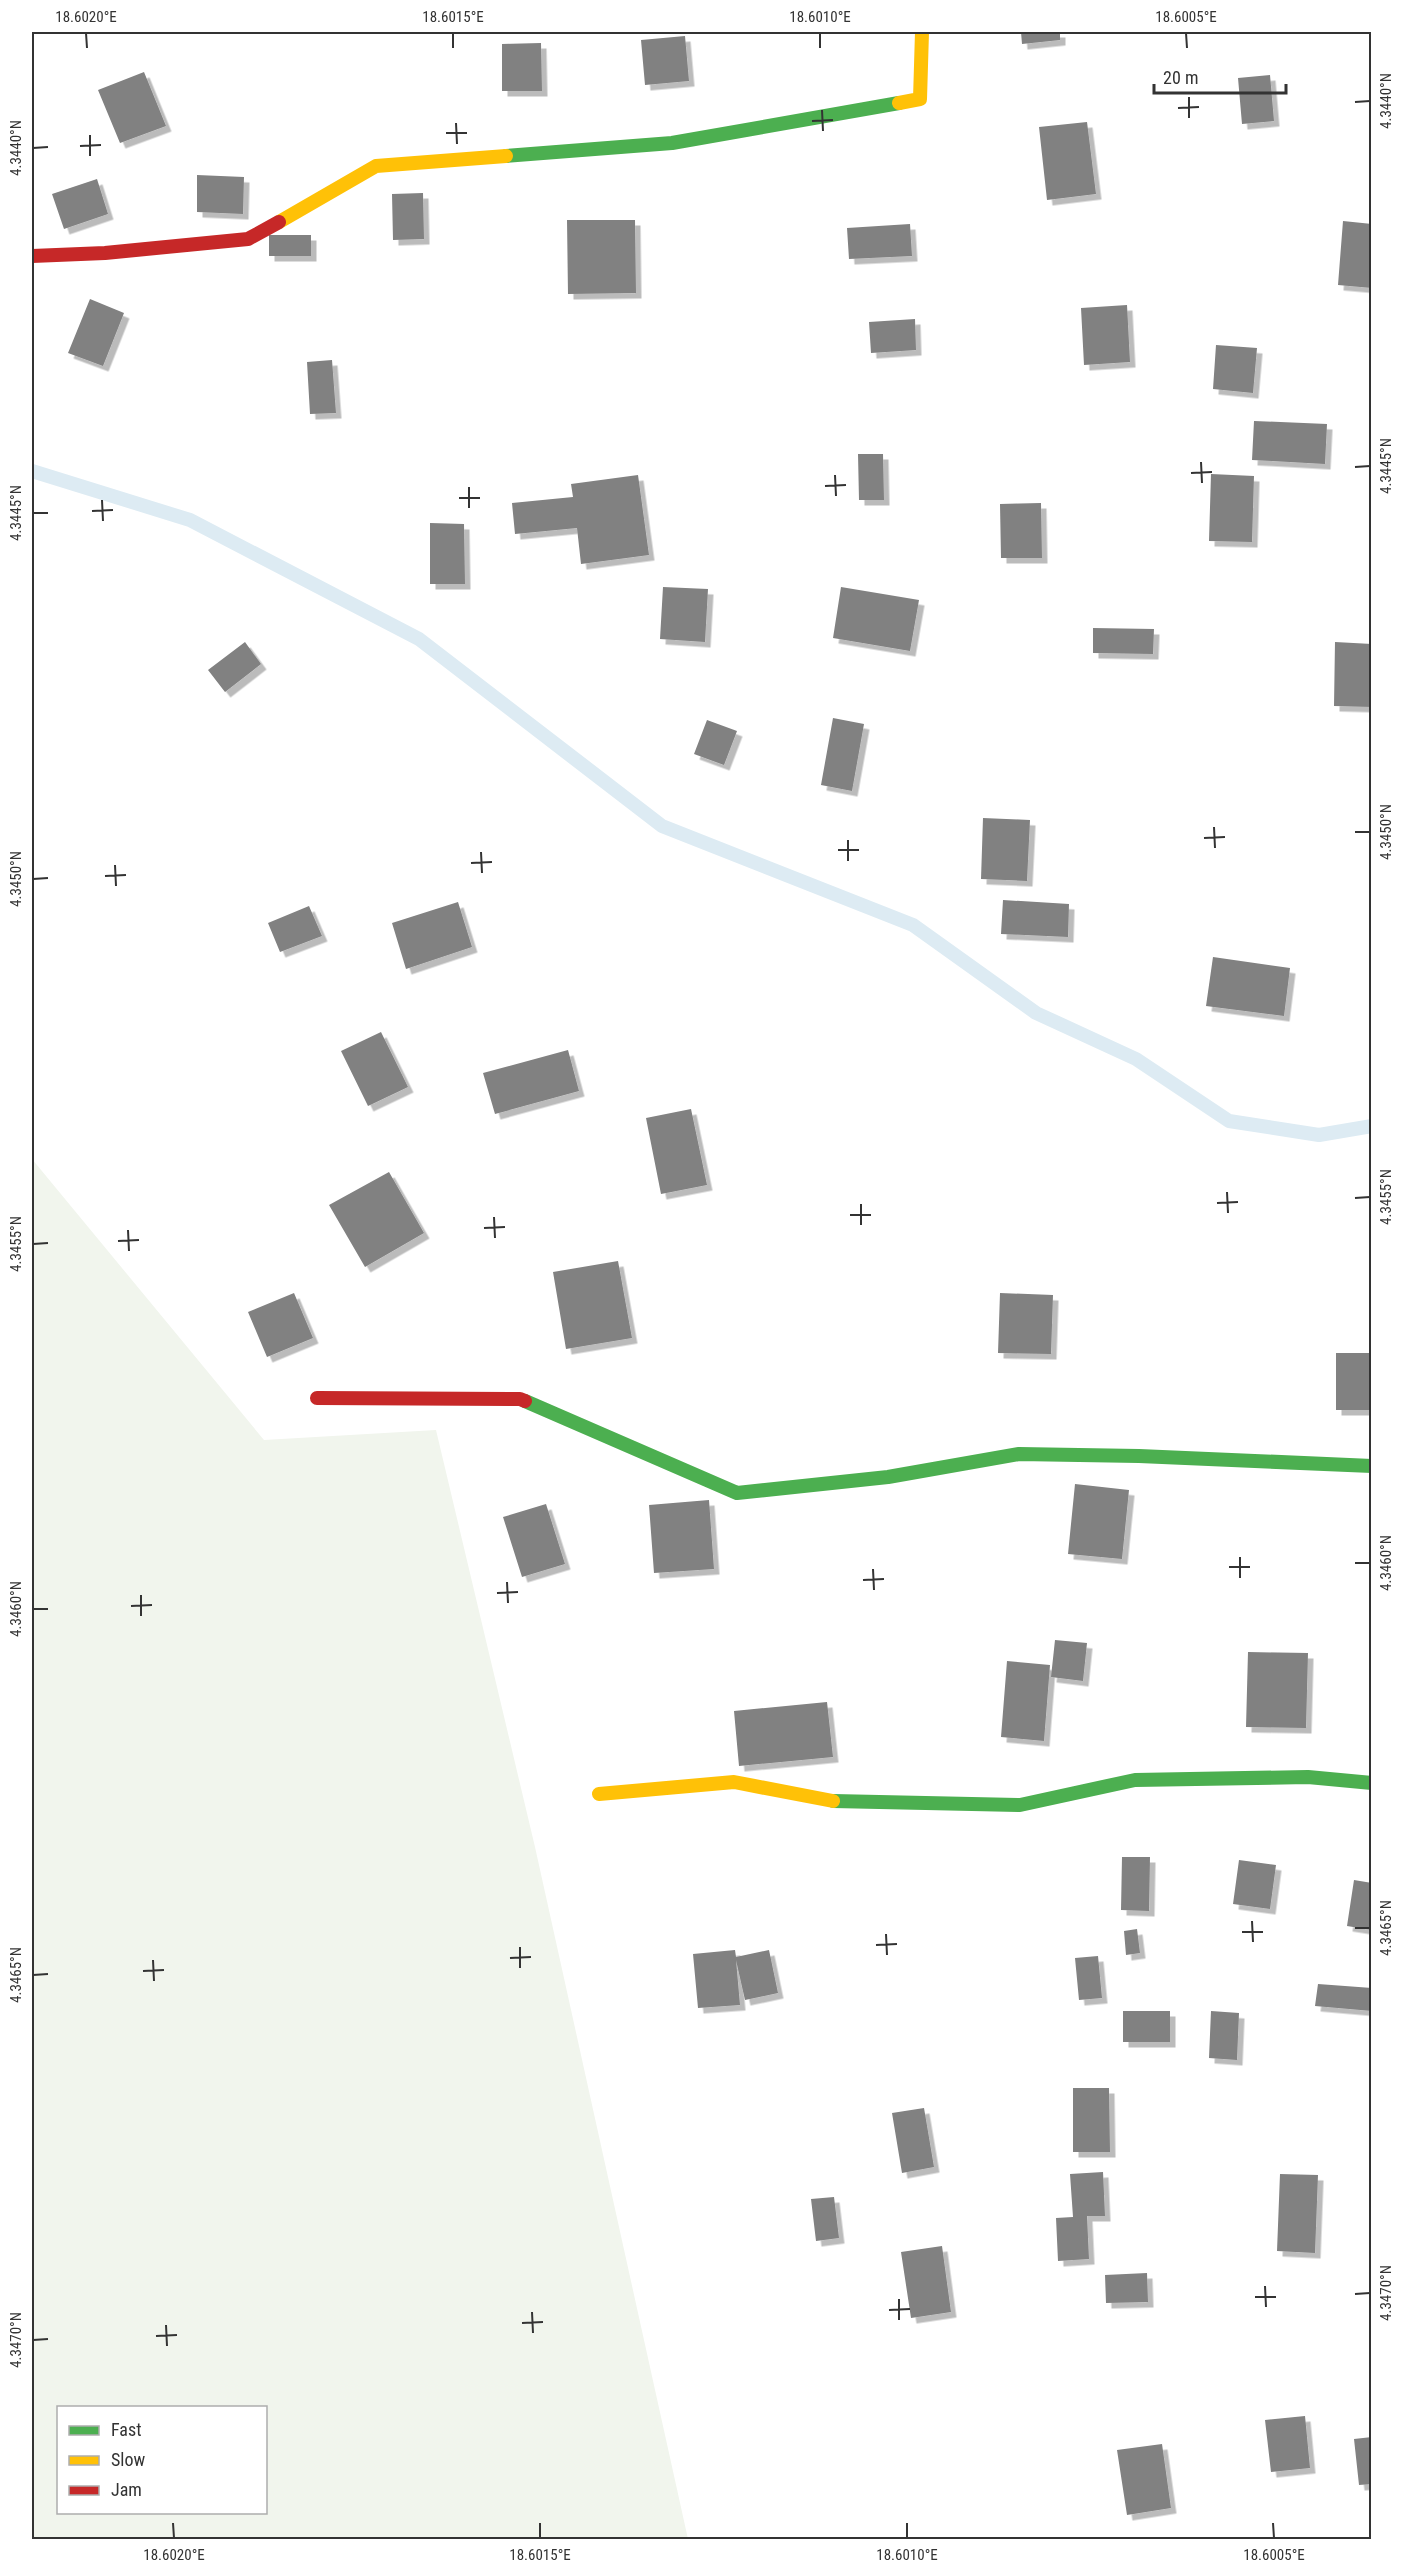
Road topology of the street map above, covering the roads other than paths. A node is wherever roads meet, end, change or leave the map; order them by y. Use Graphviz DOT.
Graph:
graph roads {
  1 [pos="922,32"];
  2 [pos="32,256"];
  3 [pos="317,1398"];
  4 [pos="1371,1466"];
  5 [pos="1371,1783"];
  6 [pos="599,1794"];
  1 -- 2 [label="street"];
  3 -- 4 [label="street"];
  5 -- 6 [label="street"];
}
